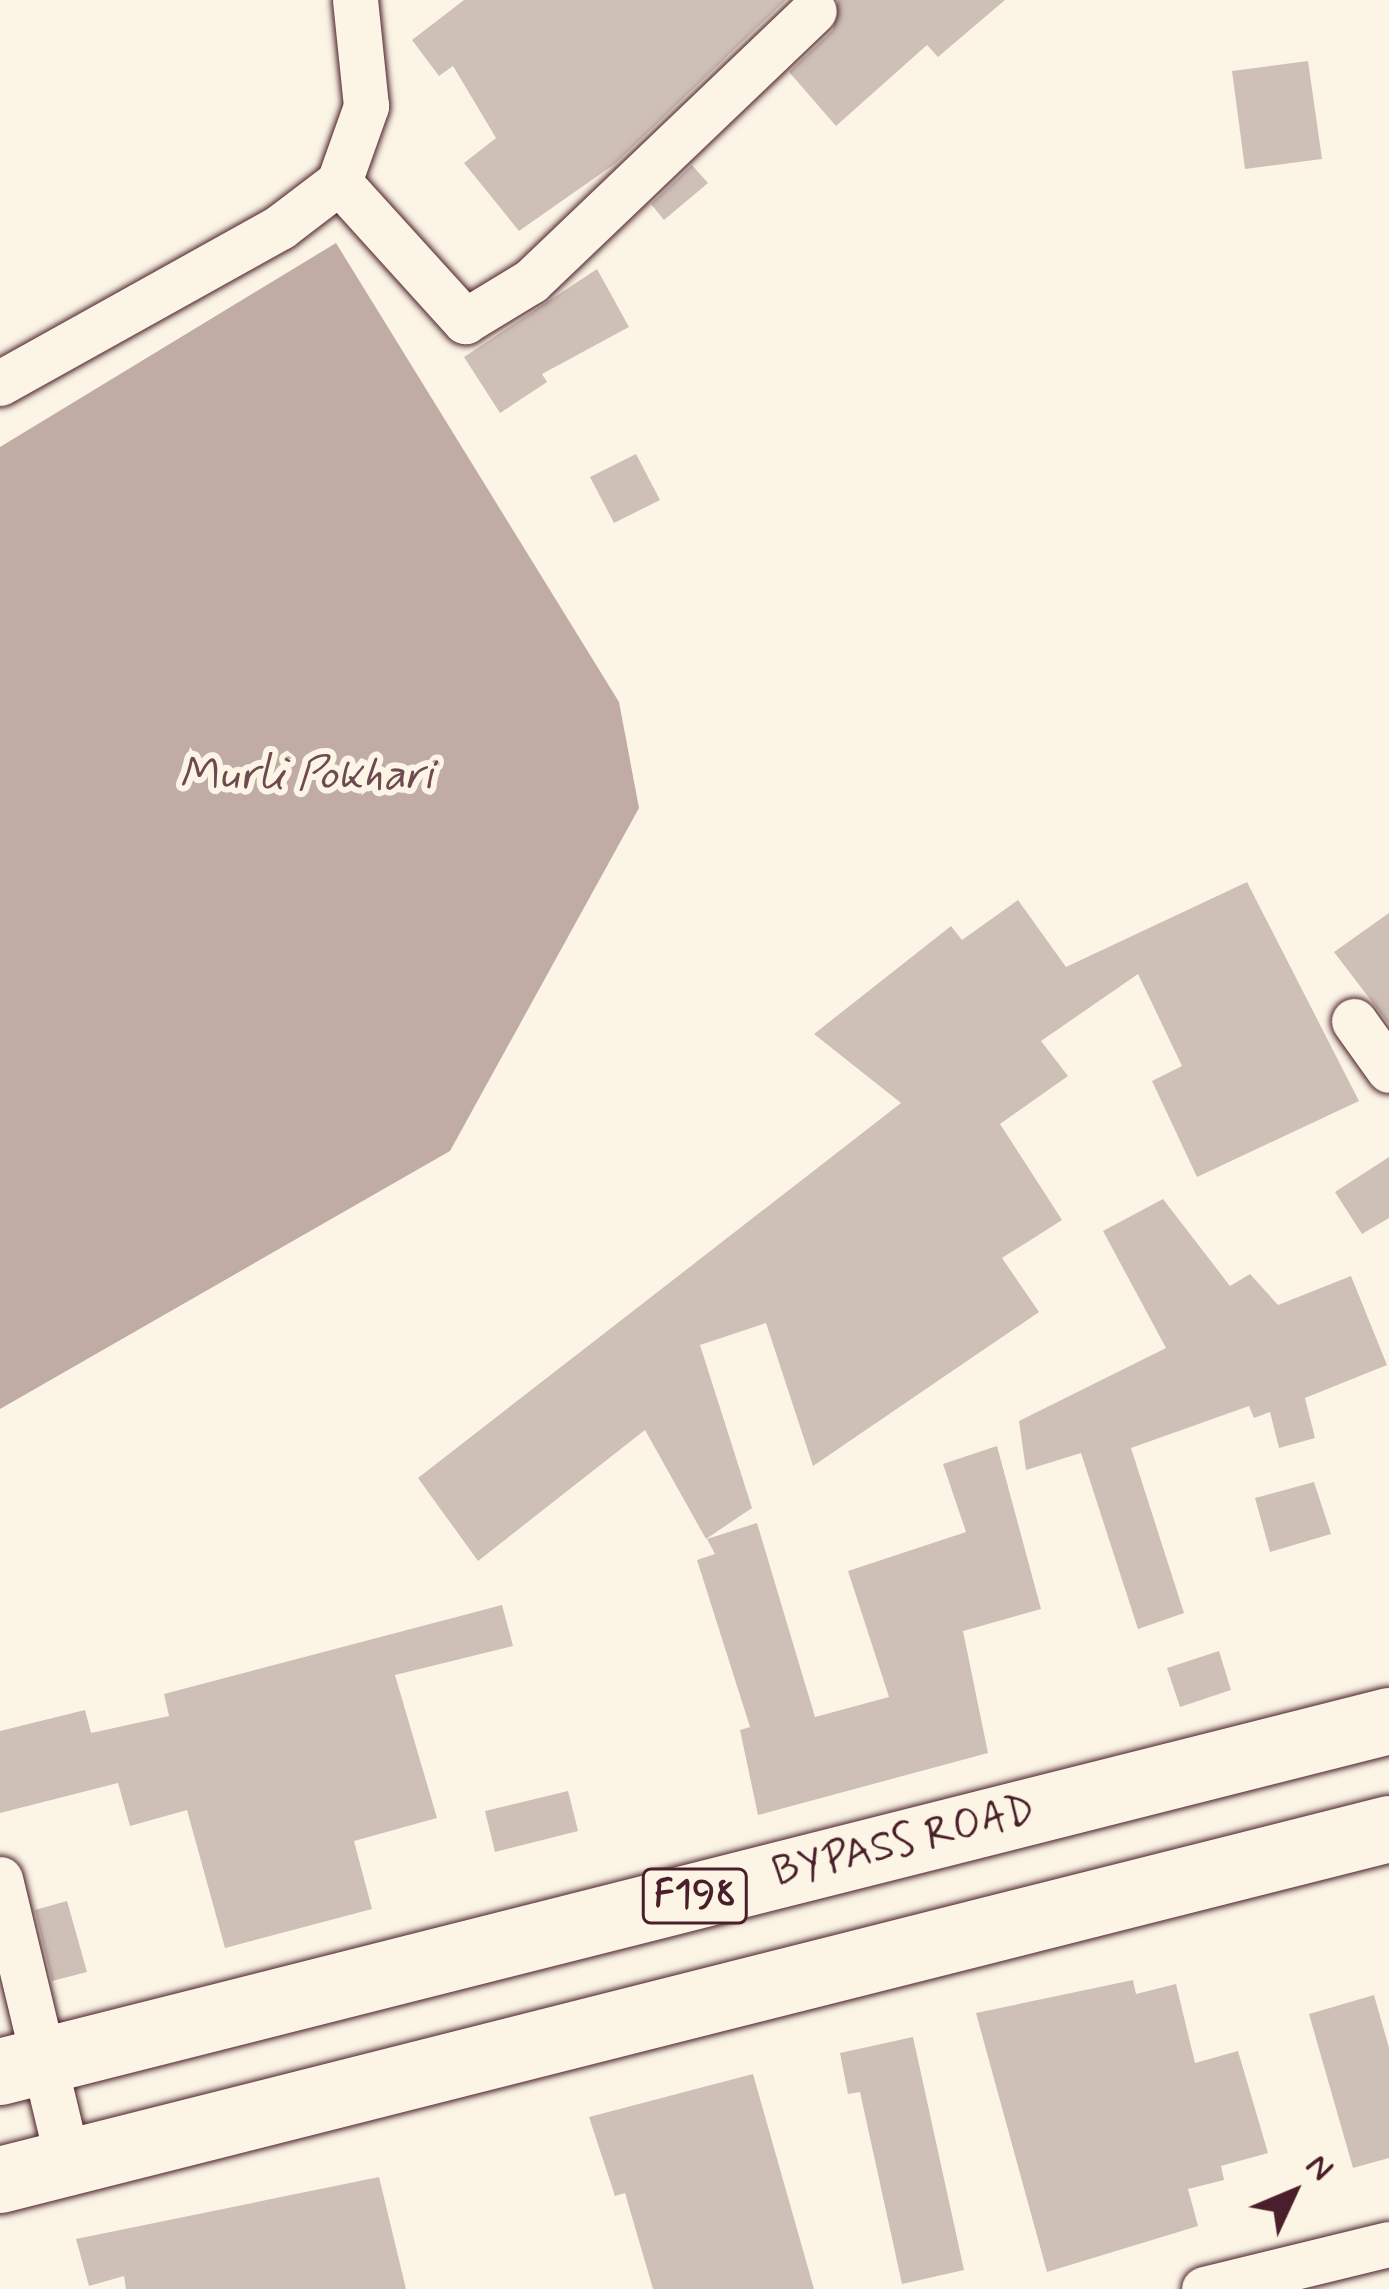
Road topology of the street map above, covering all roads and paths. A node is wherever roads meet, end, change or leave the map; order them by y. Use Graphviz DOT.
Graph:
graph roads {
  1 [pos="355,0"];
  2 [pos="814,11"];
  3 [pos="339,182"];
  4 [pos="0,382"];
  5 [pos="1354,1021"];
  6 [pos="1389,1070"];
  7 [pos="1389,1720"];
  8 [pos="1389,1829"];
  9 [pos="0,1880"];
  10 [pos="22,2067"];
  11 [pos="68,2163"];
  12 [pos="0,2180"];
  13 [pos="1389,2244"];
  14 [pos="1204,2289"];
  1 -- 3 [label="street"];
  2 -- 3 [label="street"];
  3 -- 4 [label="street"];
  5 -- 6 [label="street"];
  7 -- 10 [label="main road, BYPASS ROAD / F198"];
  8 -- 11 [label="main road, F198"];
  9 -- 10 [label="street"];
  10 -- 11 [label="street"];
  11 -- 12 [label="main road, F198"];
  13 -- 14 [label="street"];
}
